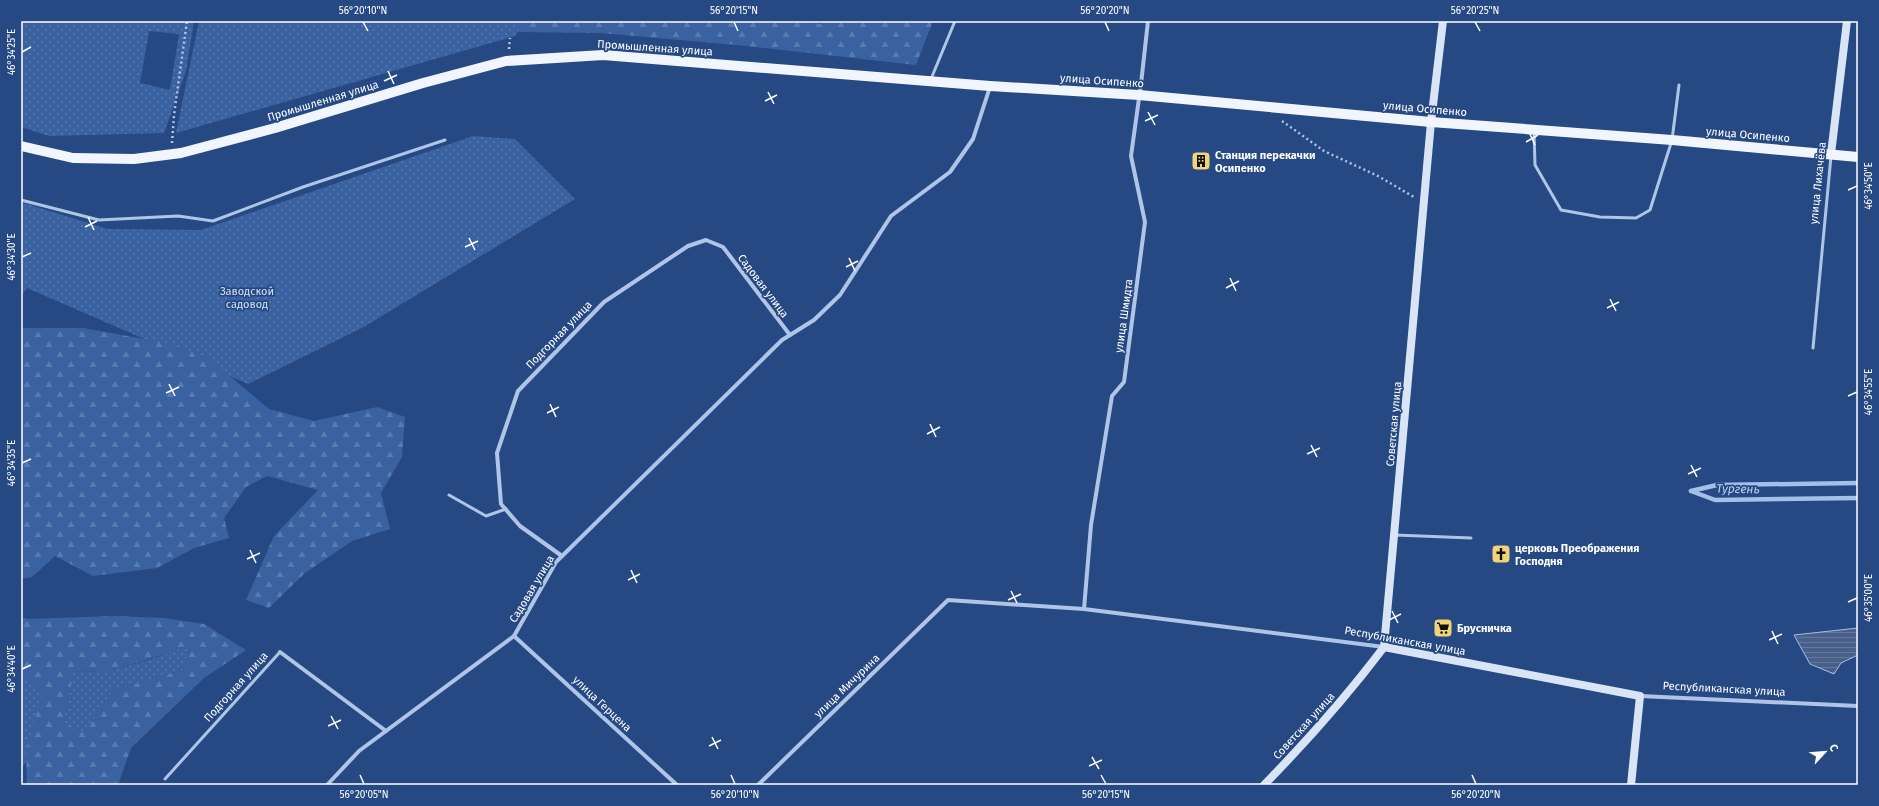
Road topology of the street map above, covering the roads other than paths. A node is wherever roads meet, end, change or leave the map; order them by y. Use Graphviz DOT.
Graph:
graph roads {
  1 [pos="955,21"];
  2 [pos="1148,21"];
  3 [pos="1443,21"];
  4 [pos="1847,21"];
  5 [pos="931,81"];
  6 [pos="1678,85"];
  7 [pos="990,86"];
  8 [pos="1139,95"];
  9 [pos="1431,122"];
  10 [pos="1534,129"];
  11 [pos="445,140"];
  12 [pos="1672,140"];
  13 [pos="21,146"];
  14 [pos="1831,154"];
  15 [pos="1858,157"];
  16 [pos="21,200"];
  17 [pos="723,247"];
  18 [pos="790,335"];
  19 [pos="1813,348"];
  20 [pos="449,495"];
  21 [pos="506,509"];
  22 [pos="1395,535"];
  23 [pos="1471,538"];
  24 [pos="562,556"];
  25 [pos="948,600"];
  26 [pos="1084,609"];
  27 [pos="514,636"];
  28 [pos="1384,647"];
  29 [pos="280,652"];
  30 [pos="1640,696"];
  31 [pos="1858,706"];
  32 [pos="386,731"];
  33 [pos="165,780"];
  34 [pos="327,785"];
  35 [pos="676,785"];
  36 [pos="758,785"];
  37 [pos="1264,785"];
  38 [pos="1631,785"];
  1 -- 5 [label="lane"];
  2 -- 8 [label="street, улица Шмидта"];
  3 -- 9 [label="street, Советская улица"];
  4 -- 14 [label="street, улица Лихачёва"];
  5 -- 7 [label="main road, Промышленная улица"];
  5 -- 13 [label="main road, Промышленная улица"];
  6 -- 12 [label="lane"];
  7 -- 8 [label="main road, улица Осипенко"];
  7 -- 18 [label="street, Садовая улица"];
  8 -- 9 [label="main road, улица Осипенко"];
  8 -- 26 [label="street, улица Шмидта"];
  9 -- 10 [label="main road, улица Осипенко"];
  9 -- 22 [label="street, Советская улица"];
  10 -- 12 [label="main road, улица Осипенко"];
  10 -- 12 [label="lane"];
  11 -- 16 [label="lane"];
  12 -- 14 [label="main road, улица Осипенко"];
  14 -- 15 [label="main road, улица Осипенко"];
  14 -- 19 [label="lane, улица Лихачёва"];
  17 -- 18 [label="street, Садовая улица"];
  17 -- 21 [label="street, Подгорная улица"];
  18 -- 24 [label="street, Садовая улица"];
  20 -- 21 [label="lane"];
  21 -- 24 [label="street, Подгорная улица"];
  22 -- 23 [label="lane"];
  22 -- 28 [label="street, Советская улица"];
  24 -- 27 [label="street, Садовая улица"];
  25 -- 26 [label="street, Республиканская улица"];
  25 -- 36 [label="street, улица Мичурина"];
  26 -- 28 [label="street, Республиканская улица"];
  27 -- 32 [label="street, Садовая улица"];
  27 -- 35 [label="street, улица Герцена"];
  28 -- 30 [label="street, Республиканская улица"];
  28 -- 37 [label="street, Советская улица"];
  29 -- 32 [label="street, Подгорная улица"];
  29 -- 33 [label="lane, Подгорная улица"];
  30 -- 31 [label="street, Республиканская улица"];
  30 -- 38 [label="street"];
  32 -- 34 [label="street, Садовая улица"];
}
